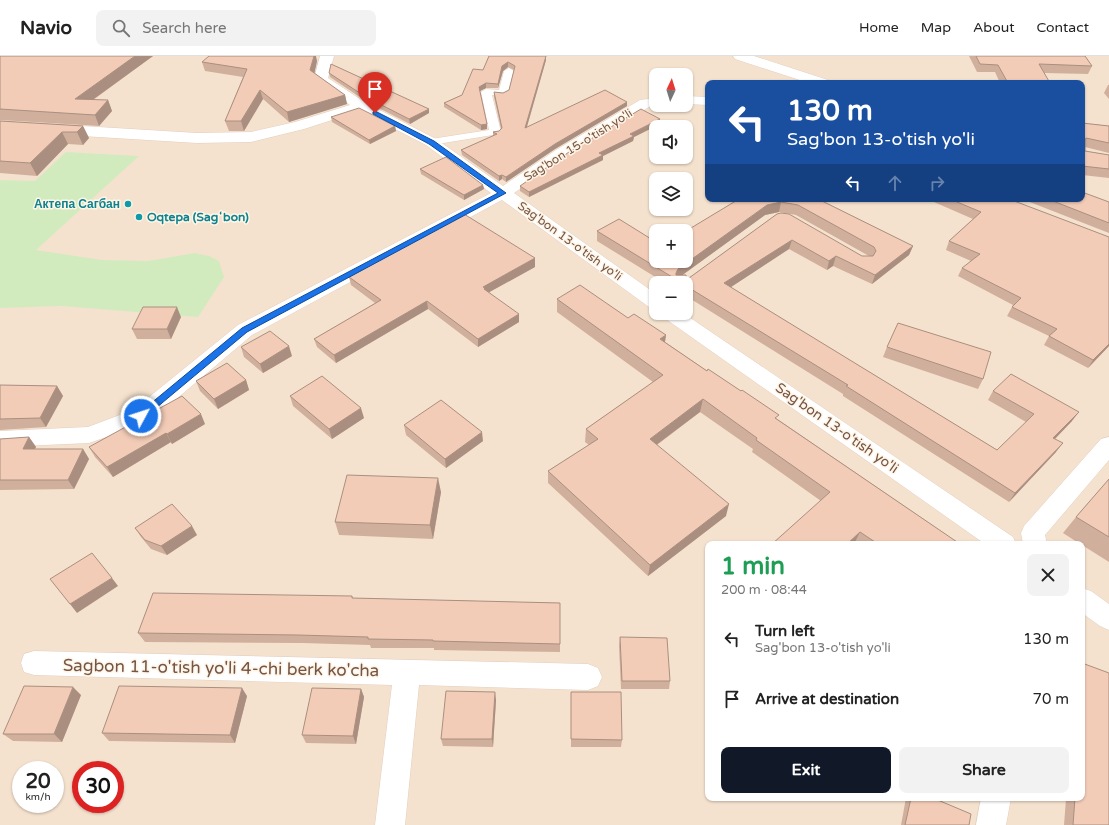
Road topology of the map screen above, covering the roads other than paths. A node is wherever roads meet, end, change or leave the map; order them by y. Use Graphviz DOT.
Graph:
graph roads {
  1 [pos="327,56"];
  2 [pos="740,56"];
  3 [pos="509,72"];
  4 [pos="814,80"];
  5 [pos="693,100"];
  6 [pos="705,101"];
  7 [pos="649,103"];
  8 [pos="361,106"];
  9 [pos="0,126"];
  10 [pos="431,142"];
  11 [pos="503,193"];
  12 [pos="649,298"];
  13 [pos="680,320"];
  14 [pos="0,439"];
  15 [pos="1109,445"];
  16 [pos="1000,541"];
  17 [pos="1034,541"];
  18 [pos="1085,601"];
  19 [pos="1109,618"];
  20 [pos="34,663"];
  21 [pos="407,673"];
  22 [pos="588,677"];
  23 [pos="995,801"];
  24 [pos="390,825"];
  25 [pos="991,825"];
  1 -- 8 [label="street, Sag'bon 13-o'tish yo'li"];
  2 -- 4 [label="street"];
  3 -- 10 [label="lane"];
  5 -- 6 [label="street"];
  7 -- 11 [label="street, Sag'bon 15-o'tish yo'li"];
  8 -- 9 [label="street"];
  8 -- 10 [label="street, Sag'bon 13-o'tish yo'li"];
  10 -- 11 [label="street, Sag'bon 13-o'tish yo'li"];
  11 -- 12 [label="street, Sag'bon 13-o'tish yo'li"];
  11 -- 14 [label="street, Sag'bon 15-o'tish yo'li"];
  13 -- 16 [label="street, Sag'bon 13-o'tish yo'li"];
  15 -- 17 [label="street"];
  18 -- 19 [label="street"];
  20 -- 21 [label="street, Sagbon 11-o'tish yo'li 4-chi berk ko'cha"];
  21 -- 22 [label="street, Sagbon 11-o'tish yo'li 4-chi berk ko'cha"];
  21 -- 24 [label="street"];
  23 -- 25 [label="street"];
}
